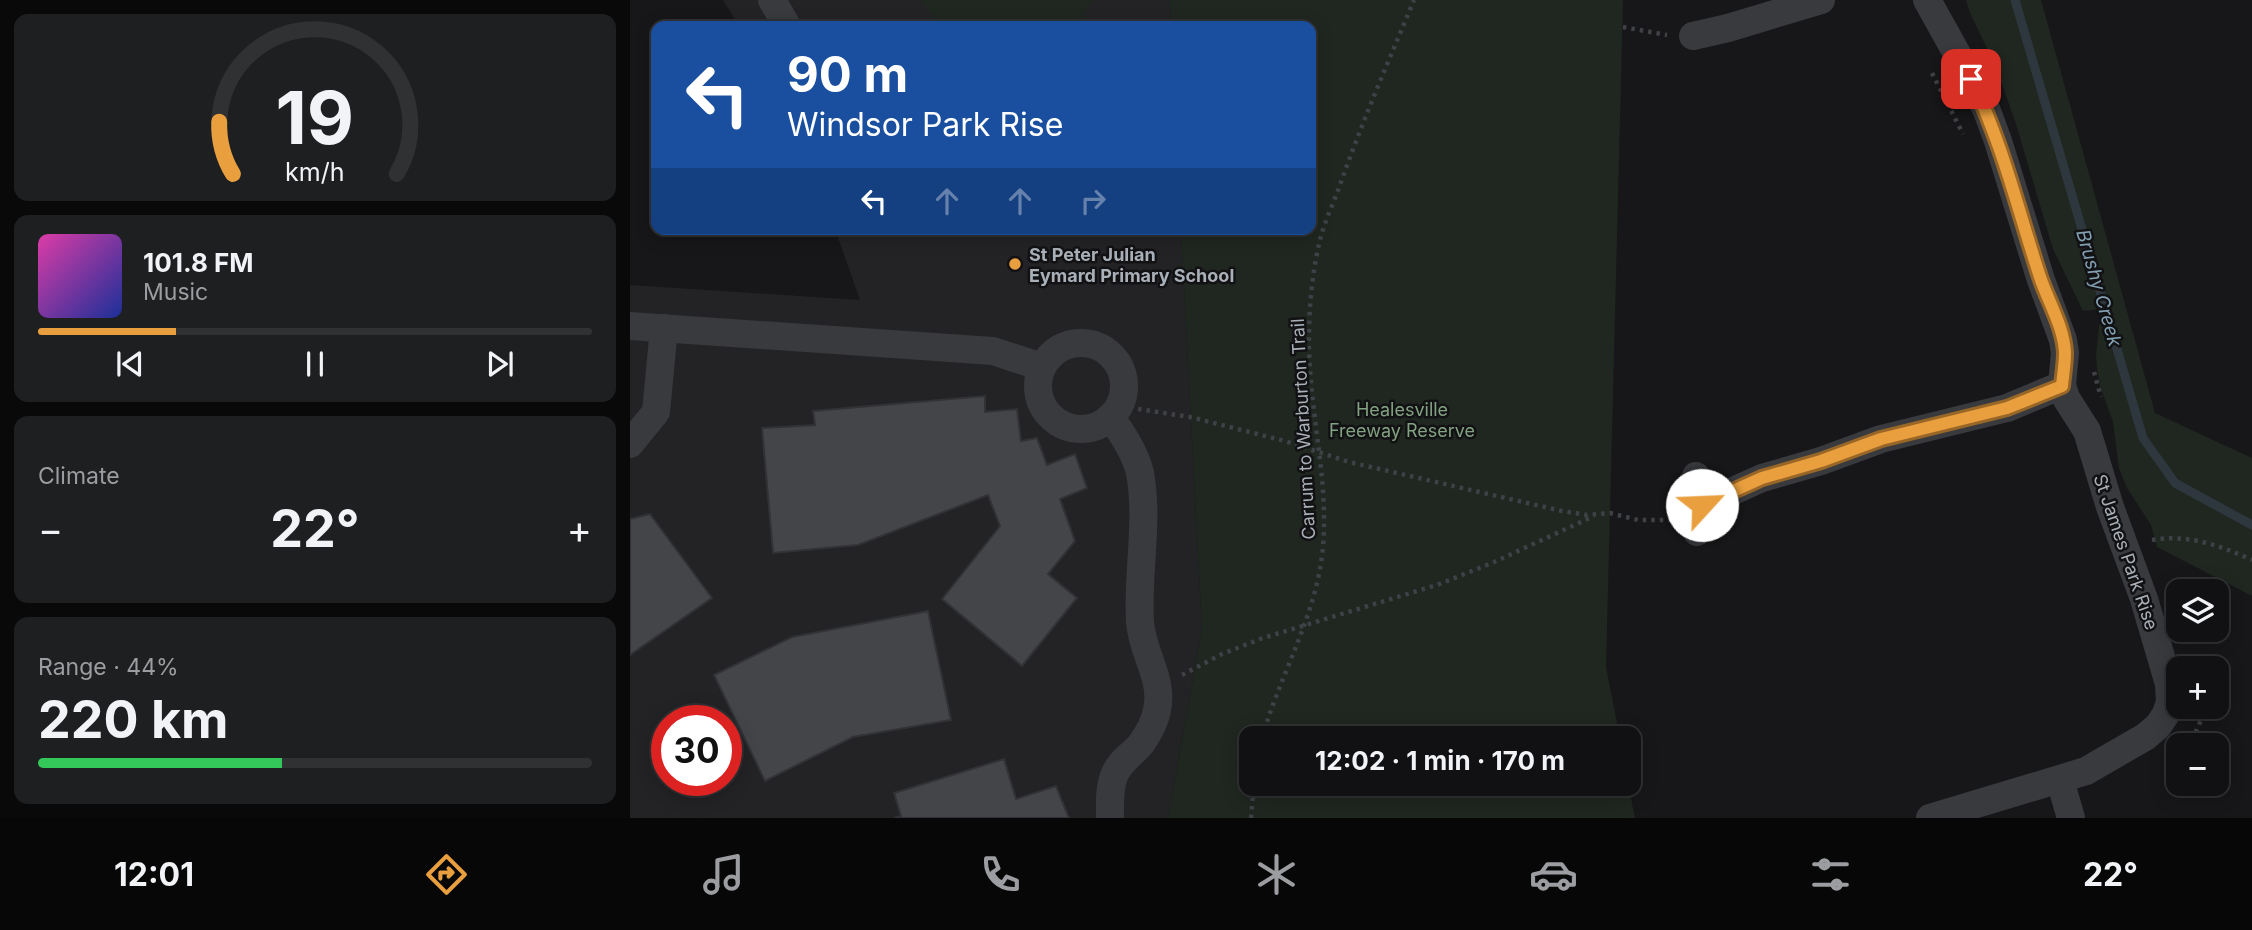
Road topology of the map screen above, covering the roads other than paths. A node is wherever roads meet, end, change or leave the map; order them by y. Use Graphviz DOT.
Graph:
graph roads {
  1 [pos="772,0"];
  2 [pos="1821,0"];
  3 [pos="1927,0"];
  4 [pos="784,21"];
  5 [pos="1693,36"];
  6 [pos="630,326"];
  7 [pos="664,328"];
  8 [pos="1042,367"];
  9 [pos="2062,386"];
  10 [pos="1114,412"];
  11 [pos="630,444"];
  12 [pos="1696,476"];
  13 [pos="2060,780"];
  14 [pos="1110,818"];
  15 [pos="1930,818"];
  16 [pos="2071,818"];
  1 -- 4 [label="street"];
  2 -- 5 [label="street"];
  3 -- 9 [label="street"];
  6 -- 7 [label="street"];
  7 -- 8 [label="street"];
  7 -- 11 [label="street"];
  8 -- 10 [label="street"];
  8 -- 10 [label="street"];
  9 -- 12 [label="street"];
  9 -- 13 [label="street, St James Park Rise"];
  10 -- 14 [label="street"];
  13 -- 15 [label="street, St James Park Rise"];
  13 -- 16 [label="street"];
}
